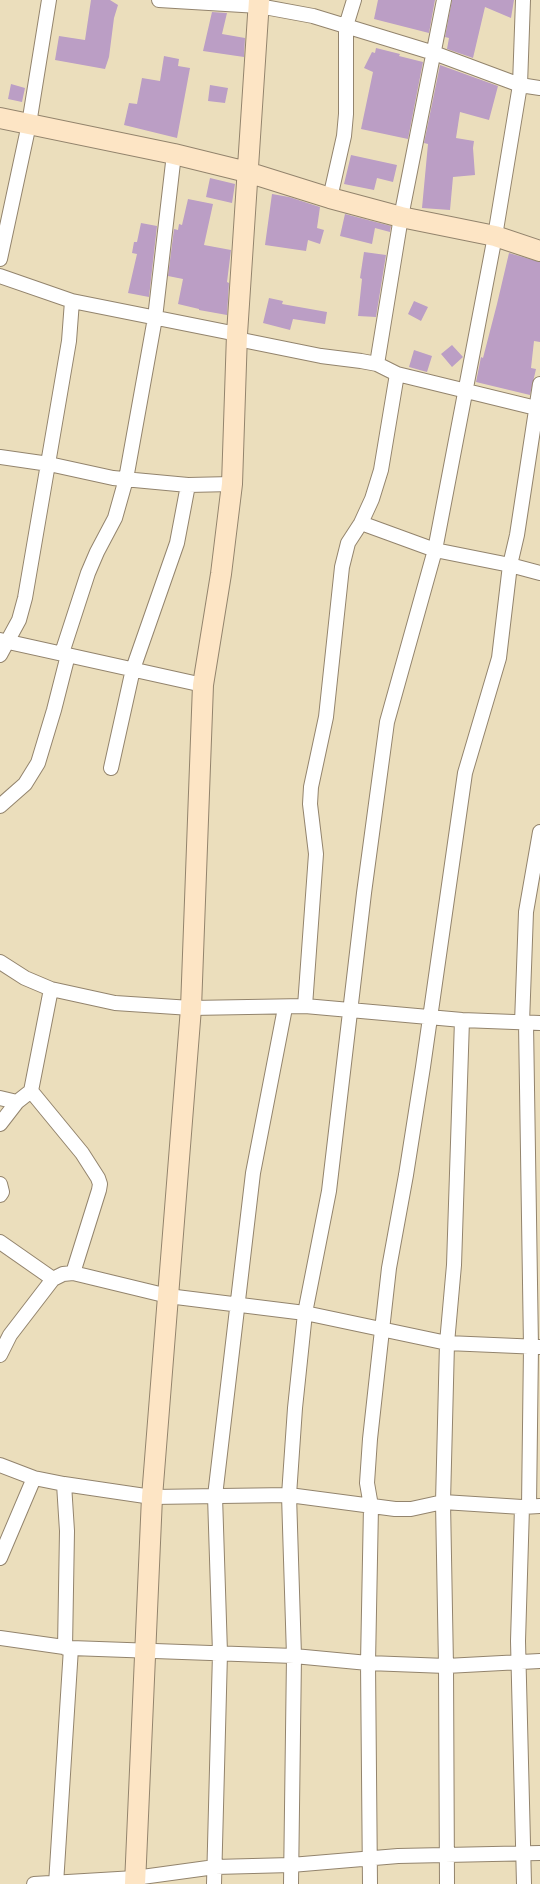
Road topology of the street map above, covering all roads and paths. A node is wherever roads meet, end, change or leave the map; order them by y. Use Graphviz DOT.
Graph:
graph roads {
  1 [pos="49,0"];
  2 [pos="158,0"];
  3 [pos="354,0"];
  4 [pos="444,0"];
  5 [pos="523,0"];
  6 [pos="259,3"];
  7 [pos="346,26"];
  8 [pos="434,53"];
  9 [pos="520,85"];
  10 [pos="540,88"];
  11 [pos="0,118"];
  12 [pos="29,124"];
  13 [pos="174,154"];
  14 [pos="247,172"];
  15 [pos="330,198"];
  16 [pos="401,217"];
  17 [pos="495,236"];
  18 [pos="540,251"];
  19 [pos="0,259"];
  20 [pos="0,276"];
  21 [pos="72,302"];
  22 [pos="155,318"];
  23 [pos="237,336"];
  24 [pos="378,364"];
  25 [pos="397,374"];
  26 [pos="540,384"];
  27 [pos="464,390"];
  28 [pos="538,408"];
  29 [pos="0,458"];
  30 [pos="48,464"];
  31 [pos="126,479"];
  32 [pos="232,484"];
  33 [pos="188,486"];
  34 [pos="361,523"];
  35 [pos="435,550"];
  36 [pos="510,565"];
  37 [pos="540,573"];
  38 [pos="4,640"];
  39 [pos="65,654"];
  40 [pos="0,655"];
  41 [pos="132,669"];
  42 [pos="203,685"];
  43 [pos="111,768"];
  44 [pos="0,806"];
  45 [pos="540,832"];
  46 [pos="0,962"];
  47 [pos="51,989"];
  48 [pos="305,1006"];
  49 [pos="191,1008"];
  50 [pos="285,1008"];
  51 [pos="350,1011"];
  52 [pos="430,1017"];
  53 [pos="462,1020"];
  54 [pos="529,1023"];
  55 [pos="31,1091"];
  56 [pos="0,1098"];
  57 [pos="17,1102"];
  58 [pos="0,1124"];
  59 [pos="0,1184"];
  60 [pos="0,1196"];
  61 [pos="0,1242"];
  62 [pos="73,1273"];
  63 [pos="53,1279"];
  64 [pos="168,1296"];
  65 [pos="237,1305"];
  66 [pos="305,1313"];
  67 [pos="382,1330"];
  68 [pos="447,1343"];
  69 [pos="535,1347"];
  70 [pos="0,1355"];
  71 [pos="0,1465"];
  72 [pos="34,1478"];
  73 [pos="64,1484"];
  74 [pos="289,1495"];
  75 [pos="215,1496"];
  76 [pos="152,1497"];
  77 [pos="443,1502"];
  78 [pos="371,1506"];
  79 [pos="530,1506"];
  80 [pos="0,1558"];
  81 [pos="0,1638"];
  82 [pos="68,1648"];
  83 [pos="145,1651"];
  84 [pos="220,1654"];
  85 [pos="294,1656"];
  86 [pos="540,1661"];
  87 [pos="518,1662"];
  88 [pos="368,1664"];
  89 [pos="446,1666"];
  90 [pos="540,1853"];
  91 [pos="524,1854"];
  92 [pos="446,1855"];
  93 [pos="370,1858"];
  94 [pos="291,1865"];
  95 [pos="215,1867"];
  96 [pos="135,1881"];
  97 [pos="34,1884"];
  98 [pos="56,1884"];
  99 [pos="214,1884"];
  100 [pos="292,1884"];
  101 [pos="370,1884"];
  102 [pos="447,1884"];
  103 [pos="524,1884"];
  1 -- 12 [label="street"];
  2 -- 6 [label="street"];
  3 -- 7 [label="street"];
  4 -- 8 [label="street"];
  5 -- 9 [label="street"];
  6 -- 7 [label="street"];
  6 -- 14 [label="street"];
  7 -- 8 [label="street"];
  7 -- 15 [label="street"];
  8 -- 9 [label="street"];
  8 -- 16 [label="street"];
  9 -- 10 [label="street"];
  9 -- 17 [label="street"];
  11 -- 12 [label="street"];
  12 -- 13 [label="street"];
  12 -- 19 [label="street"];
  13 -- 14 [label="street"];
  13 -- 22 [label="street"];
  14 -- 15 [label="street"];
  14 -- 23 [label="street"];
  15 -- 16 [label="street"];
  16 -- 17 [label="street"];
  16 -- 24 [label="street"];
  17 -- 18 [label="street"];
  17 -- 27 [label="street"];
  20 -- 21 [label="street"];
  21 -- 22 [label="street"];
  21 -- 30 [label="street"];
  22 -- 23 [label="street"];
  22 -- 31 [label="street"];
  23 -- 24 [label="street"];
  23 -- 32 [label="street"];
  24 -- 25 [label="street"];
  25 -- 27 [label="street"];
  25 -- 34 [label="street"];
  26 -- 28 [label="street"];
  27 -- 28 [label="street"];
  27 -- 35 [label="street"];
  28 -- 36 [label="street"];
  29 -- 30 [label="street"];
  30 -- 31 [label="street"];
  30 -- 38 [label="street"];
  31 -- 33 [label="street"];
  31 -- 39 [label="street"];
  32 -- 33 [label="street"];
  32 -- 42 [label="street"];
  33 -- 41 [label="street"];
  34 -- 35 [label="street"];
  34 -- 48 [label="street"];
  35 -- 36 [label="street"];
  35 -- 51 [label="street"];
  36 -- 37 [label="street"];
  36 -- 52 [label="street"];
  38 -- 39 [label="street"];
  38 -- 40 [label="street"];
  39 -- 41 [label="street"];
  39 -- 44 [label="street"];
  41 -- 42 [label="street"];
  41 -- 43 [label="street"];
  42 -- 49 [label="street"];
  45 -- 54 [label="street"];
  46 -- 47 [label="street"];
  47 -- 49 [label="street"];
  47 -- 55 [label="street"];
  48 -- 50 [label="street"];
  48 -- 51 [label="street"];
  49 -- 50 [label="street"];
  49 -- 64 [label="street"];
  50 -- 65 [label="street"];
  51 -- 52 [label="street"];
  51 -- 66 [label="street"];
  52 -- 53 [label="street"];
  52 -- 67 [label="street"];
  53 -- 54 [label="street"];
  53 -- 68 [label="street"];
  54 -- 69 [label="street"];
  55 -- 57 [label="street"];
  55 -- 62 [label="street"];
  56 -- 57 [label="street"];
  57 -- 58 [label="street"];
  59 -- 60 [label="street"];
  61 -- 63 [label="street"];
  62 -- 63 [label="street"];
  62 -- 64 [label="street"];
  63 -- 70 [label="street"];
  64 -- 65 [label="street"];
  64 -- 76 [label="street"];
  65 -- 66 [label="street"];
  65 -- 75 [label="street"];
  66 -- 67 [label="street"];
  66 -- 74 [label="street"];
  67 -- 68 [label="street"];
  67 -- 78 [label="street"];
  68 -- 69 [label="street"];
  68 -- 77 [label="street"];
  69 -- 79 [label="street"];
  71 -- 72 [label="street"];
  72 -- 73 [label="street"];
  72 -- 80 [label="street"];
  73 -- 76 [label="street"];
  73 -- 82 [label="street"];
  74 -- 75 [label="street"];
  74 -- 78 [label="street"];
  74 -- 85 [label="street"];
  75 -- 76 [label="street"];
  75 -- 84 [label="street"];
  76 -- 83 [label="street"];
  77 -- 78 [label="street"];
  77 -- 79 [label="street"];
  77 -- 89 [label="street"];
  78 -- 88 [label="street"];
  79 -- 87 [label="street"];
  81 -- 82 [label="street"];
  82 -- 83 [label="street"];
  82 -- 98 [label="street"];
  83 -- 84 [label="street"];
  83 -- 96 [label="street"];
  84 -- 85 [label="street"];
  84 -- 95 [label="street"];
  85 -- 88 [label="street"];
  85 -- 94 [label="street"];
  86 -- 87 [label="street"];
  87 -- 89 [label="street"];
  87 -- 91 [label="street"];
  88 -- 89 [label="street"];
  88 -- 93 [label="street"];
  89 -- 92 [label="street"];
  90 -- 91 [label="street"];
  91 -- 92 [label="street"];
  91 -- 103 [label="street"];
  92 -- 93 [label="street"];
  92 -- 102 [label="street"];
  93 -- 94 [label="street"];
  93 -- 101 [label="street"];
  94 -- 95 [label="street"];
  94 -- 100 [label="street"];
  95 -- 96 [label="street"];
  95 -- 99 [label="street"];
  96 -- 98 [label="street"];
  97 -- 98 [label="street"];
}
